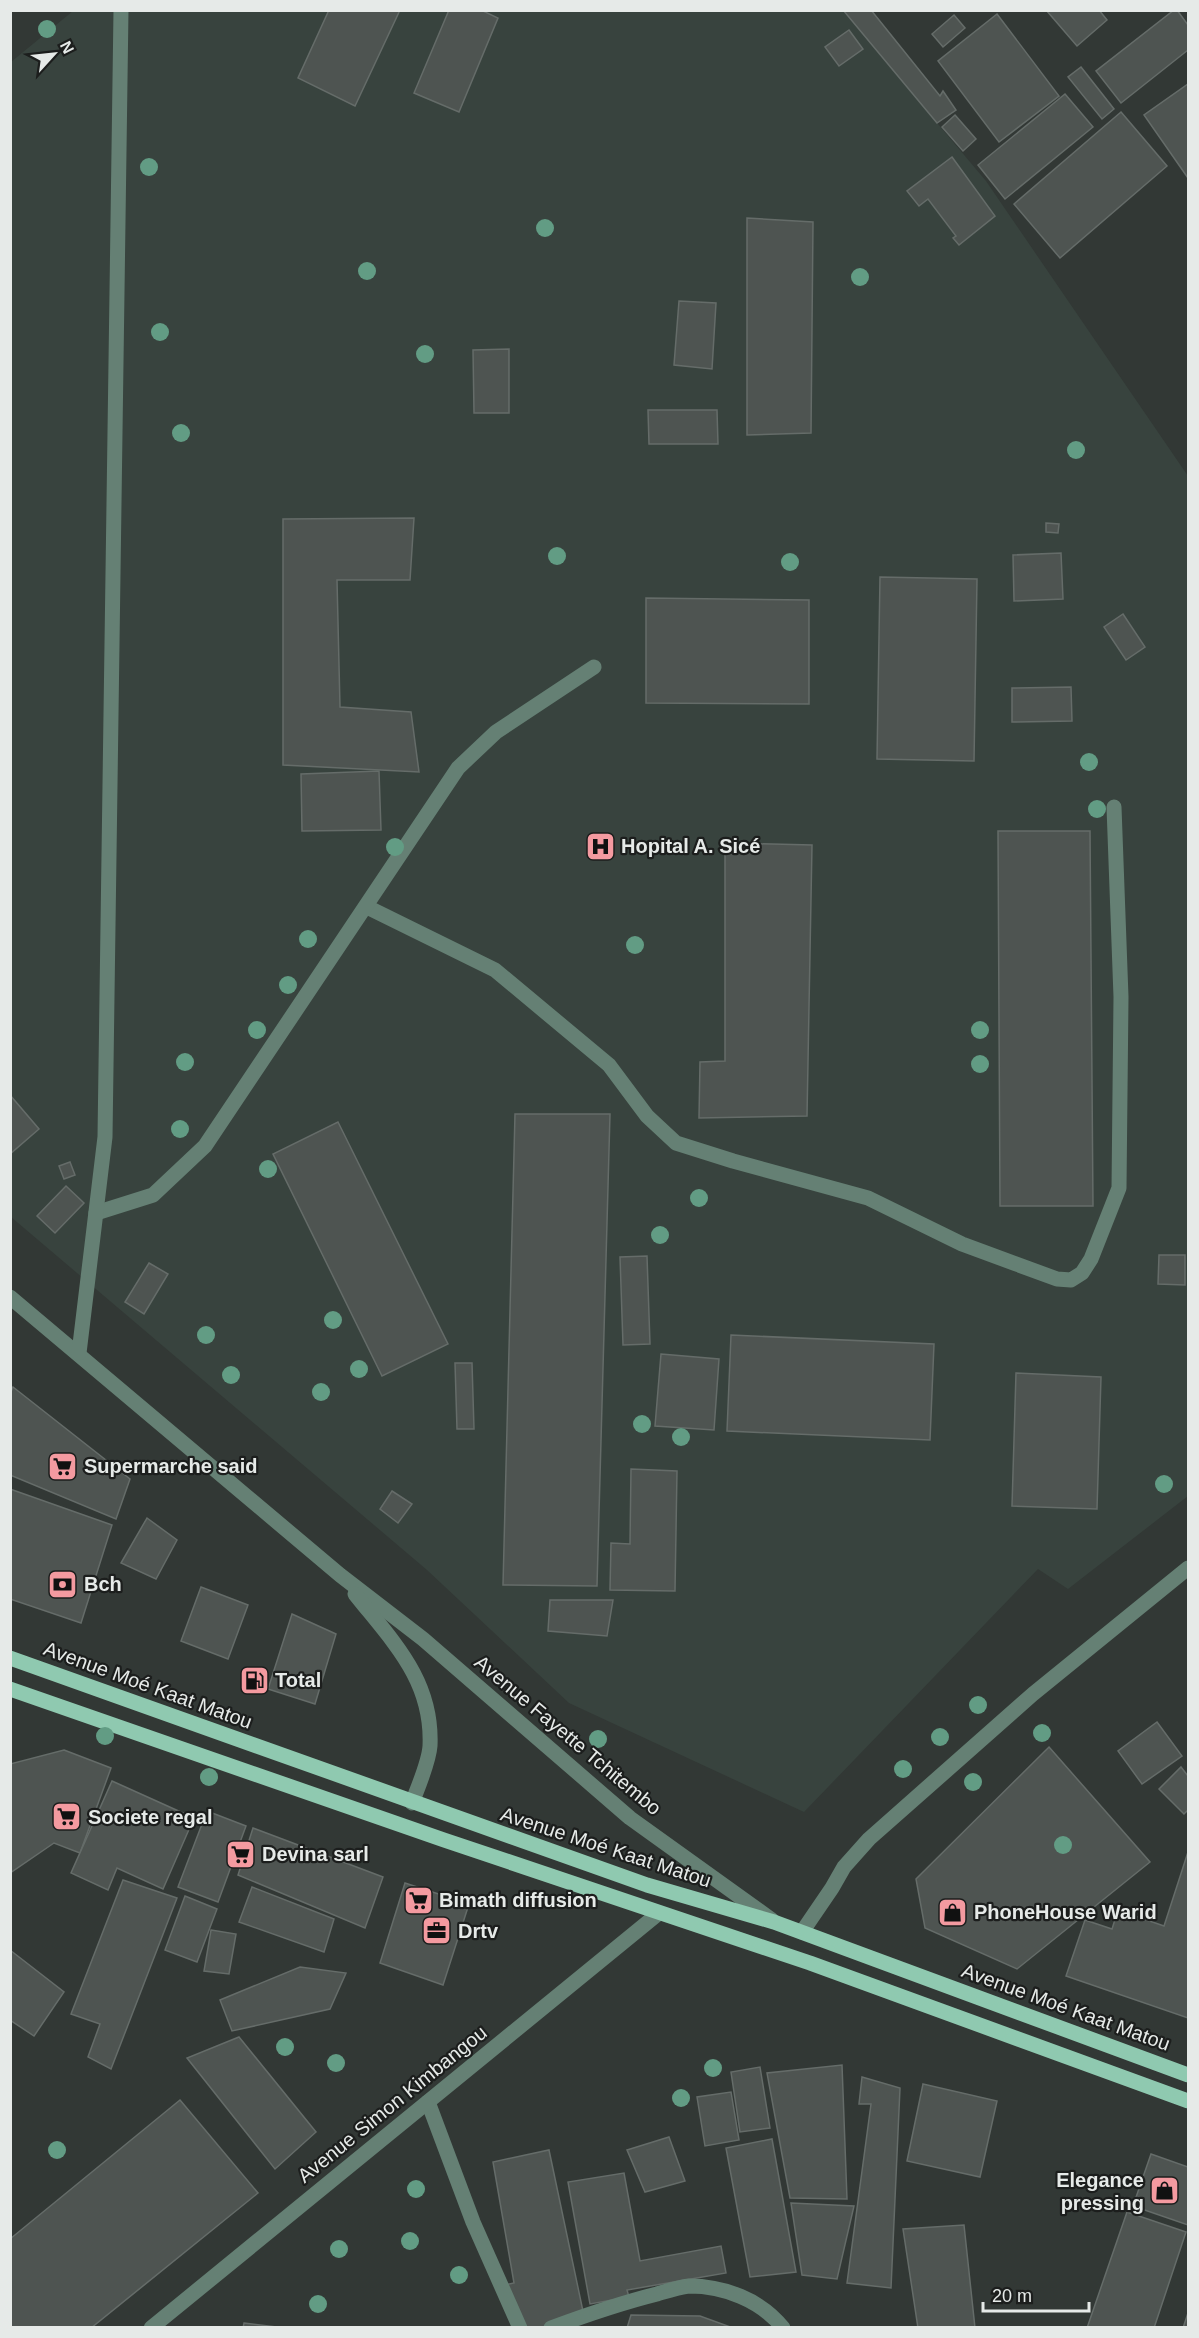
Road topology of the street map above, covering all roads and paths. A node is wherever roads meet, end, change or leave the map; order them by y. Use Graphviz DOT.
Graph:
graph roads {
  1 [pos="121,10"];
  2 [pos="594,667"];
  3 [pos="1114,807"];
  4 [pos="367,907"];
  5 [pos="96,1213"];
  6 [pos="10,1297"];
  7 [pos="79,1353"];
  8 [pos="1188,1568"];
  9 [pos="340,1575"];
  10 [pos="10,1658"];
  11 [pos="10,1689"];
  12 [pos="412,1803"];
  13 [pos="659,1913"];
  14 [pos="774,1922"];
  15 [pos="802,1932"];
  16 [pos="1188,2075"];
  17 [pos="1188,2101"];
  18 [pos="428,2102"];
  19 [pos="151,2328"];
  20 [pos="520,2328"];
  21 [pos="551,2328"];
  22 [pos="783,2328"];
  1 -- 5 [label="street"];
  2 -- 4 [label="street"];
  3 -- 4 [label="street"];
  4 -- 5 [label="street"];
  5 -- 7 [label="street"];
  6 -- 7 [label="street, Avenue Fayette Tchitembo"];
  7 -- 9 [label="street, Avenue Fayette Tchitembo"];
  8 -- 15 [label="street"];
  9 -- 12 [label="street, Avenue Fayette Tchitembo"];
  9 -- 14 [label="street, Avenue Fayette Tchitembo"];
  10 -- 12 [label="main road, Avenue Moé Kaat Matou"];
  11 -- 13 [label="main road"];
  12 -- 14 [label="main road, Avenue Moé Kaat Matou"];
  13 -- 17 [label="main road"];
  13 -- 18 [label="street, Avenue Simon Kimbangou"];
  14 -- 15 [label="main road, Avenue Moé Kaat Matou"];
  15 -- 16 [label="main road, Avenue Moé Kaat Matou"];
  18 -- 19 [label="street, Avenue Simon Kimbangou"];
  18 -- 20 [label="street"];
  21 -- 22 [label="street"];
}
